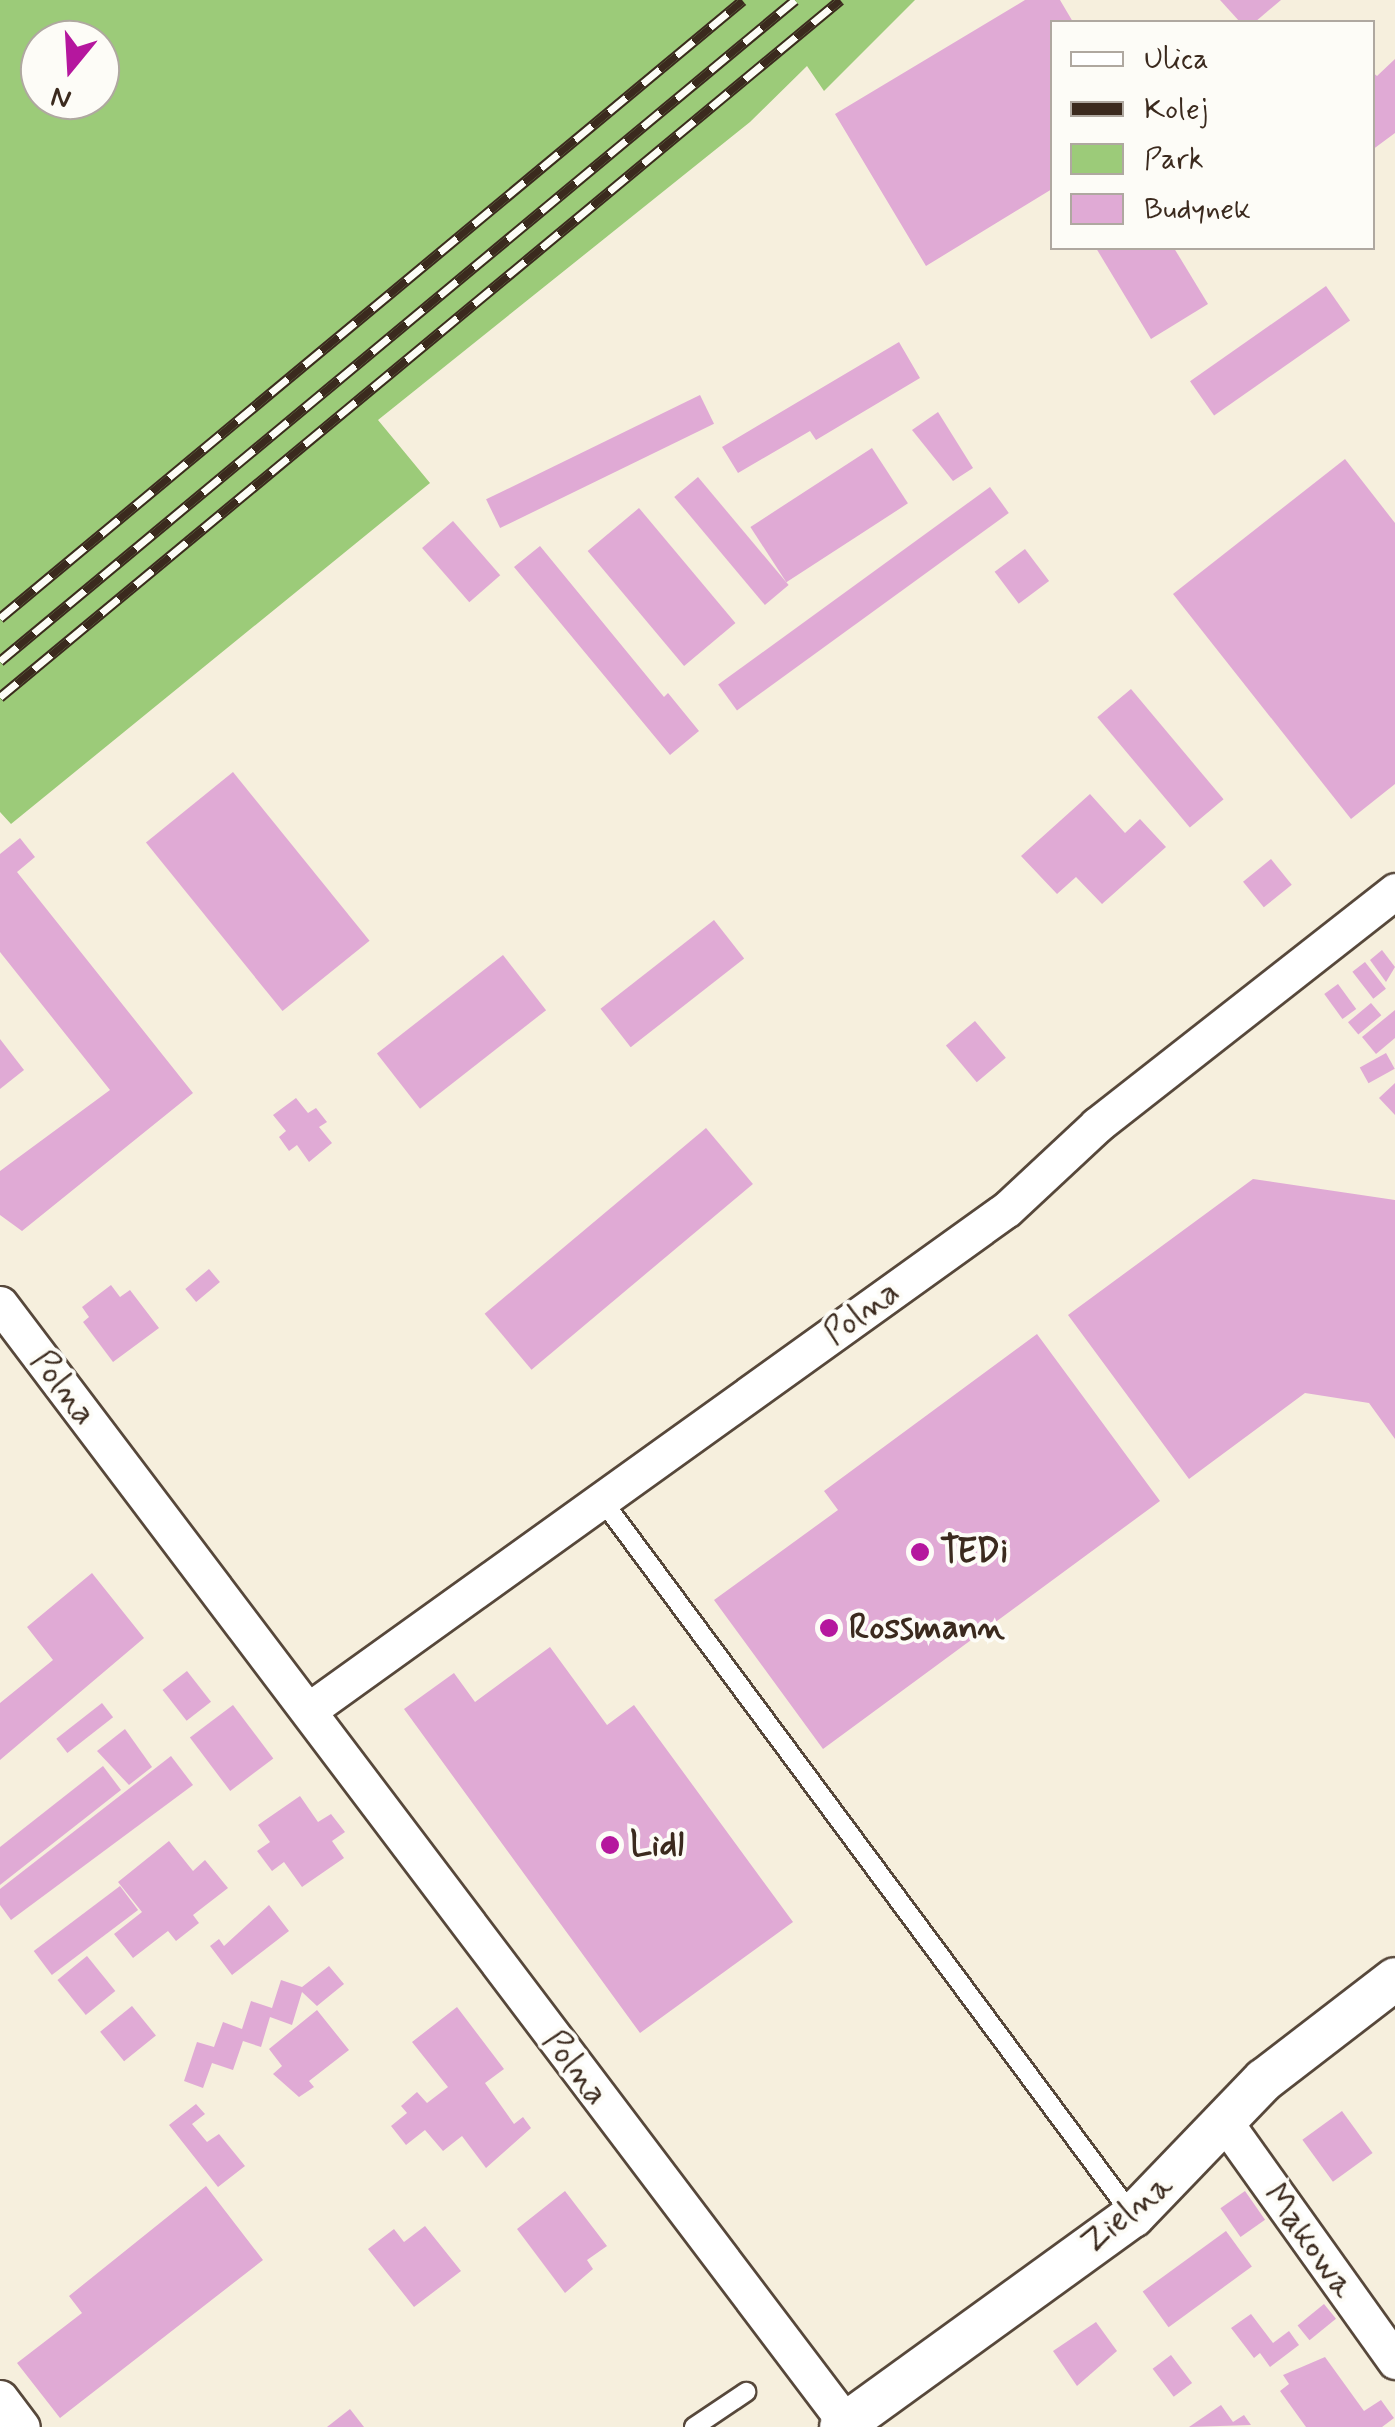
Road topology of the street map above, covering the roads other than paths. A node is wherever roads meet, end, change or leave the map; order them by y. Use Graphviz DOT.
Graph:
graph roads {
  1 [pos="1395,892"];
  2 [pos="0,1304"];
  3 [pos="602,1500"];
  4 [pos="309,1710"];
  5 [pos="1395,1980"];
  6 [pos="1224,2121"];
  7 [pos="1133,2216"];
  8 [pos="1395,2361"];
  9 [pos="746,2392"];
  10 [pos="0,2398"];
  11 [pos="846,2426"];
  12 [pos="22,2427"];
  13 [pos="694,2427"];
  1 -- 3 [label="street, Polna"];
  2 -- 4 [label="street, Polna"];
  3 -- 4 [label="street, Polna"];
  3 -- 7 [label="lane"];
  4 -- 11 [label="street, Polna"];
  5 -- 6 [label="street, Zielna"];
  6 -- 7 [label="street, Zielna"];
  6 -- 8 [label="street, Makowa"];
  7 -- 11 [label="street, Zielna"];
  9 -- 13 [label="lane"];
  10 -- 12 [label="street"];
}
